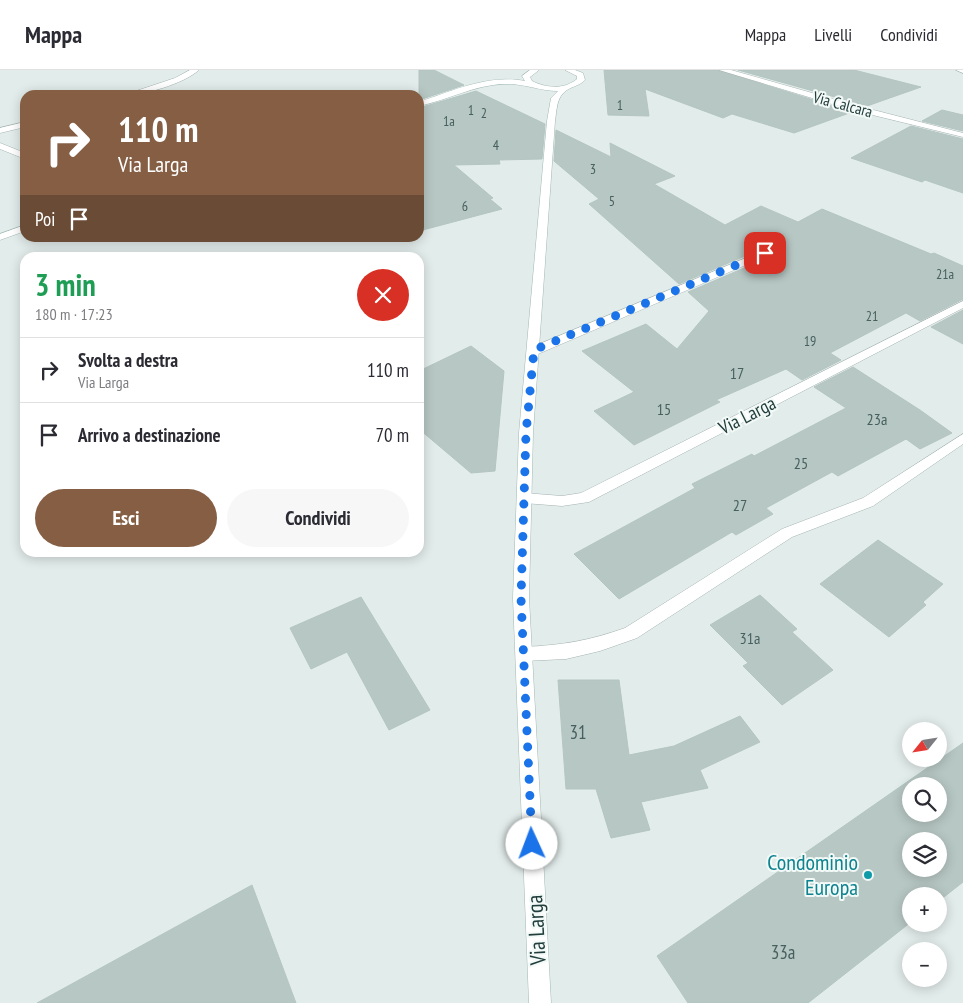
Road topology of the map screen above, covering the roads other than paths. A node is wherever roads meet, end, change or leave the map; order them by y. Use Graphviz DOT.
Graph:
graph roads {
  1 [pos="195,70"];
  2 [pos="534,70"];
  3 [pos="568,70"];
  4 [pos="724,70"];
  5 [pos="579,73"];
  6 [pos="532,84"];
  7 [pos="474,87"];
  8 [pos="540,87"];
  9 [pos="566,87"];
  10 [pos="145,90"];
  11 [pos="424,102"];
  12 [pos="554,106"];
  13 [pos="20,125"];
  14 [pos="0,131"];
  15 [pos="963,135"];
  16 [pos="0,146"];
  17 [pos="20,154"];
  18 [pos="20,230"];
  19 [pos="0,237"];
  20 [pos="765,253"];
  21 [pos="963,304"];
  22 [pos="534,350"];
  23 [pos="963,438"];
  24 [pos="524,498"];
  25 [pos="524,654"];
  26 [pos="540,1003"];
  1 -- 10 [label="street"];
  2 -- 6 [label="street"];
  2 -- 7 [label="street"];
  3 -- 5 [label="street"];
  4 -- 15 [label="street, Via Calcara"];
  5 -- 9 [label="street, Via Larga"];
  6 -- 7 [label="street"];
  6 -- 8 [label="street"];
  7 -- 11 [label="street"];
  8 -- 9 [label="street"];
  8 -- 12 [label="street"];
  9 -- 12 [label="street, Via Larga"];
  12 -- 22 [label="street, Via Larga"];
  13 -- 14 [label="street"];
  16 -- 17 [label="street"];
  18 -- 19 [label="street"];
  20 -- 22 [label="street"];
  21 -- 24 [label="street, Via Larga"];
  22 -- 24 [label="street, Via Larga"];
  23 -- 25 [label="street"];
  24 -- 25 [label="street, Via Larga"];
  25 -- 26 [label="street, Via Larga"];
}
